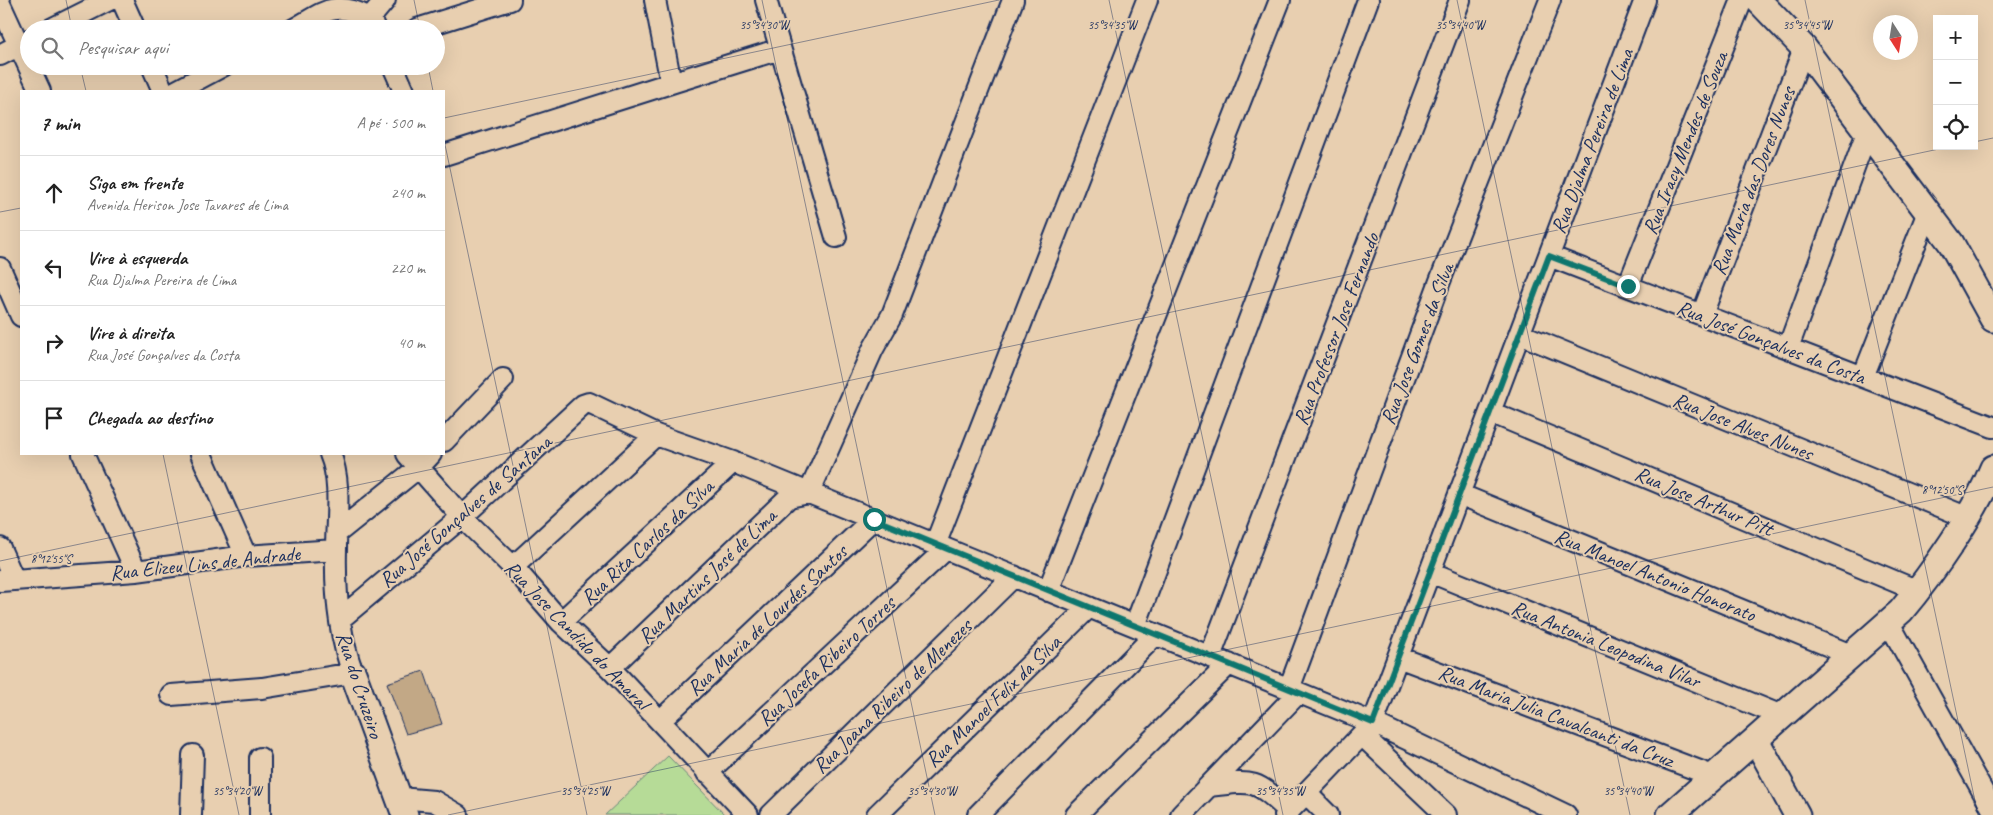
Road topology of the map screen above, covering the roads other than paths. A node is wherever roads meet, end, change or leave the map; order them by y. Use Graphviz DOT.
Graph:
graph roads {
  1 [pos="109,0"];
  2 [pos="122,0"];
  3 [pos="385,0"];
  4 [pos="510,0"];
  5 [pos="655,0"];
  6 [pos="766,0"];
  7 [pos="1013,0"];
  8 [pos="1147,0"];
  9 [pos="1280,0"];
  10 [pos="1368,0"];
  11 [pos="1460,0"];
  12 [pos="1550,0"];
  13 [pos="1645,0"];
  14 [pos="1742,0"];
  15 [pos="1758,0"];
  16 [pos="0,4"];
  17 [pos="68,20"];
  18 [pos="131,20"];
  19 [pos="312,20"];
  20 [pos="368,20"];
  21 [pos="375,20"];
  22 [pos="445,20"];
  23 [pos="20,36"];
  24 [pos="20,44"];
  25 [pos="1804,48"];
  26 [pos="780,49"];
  27 [pos="0,55"];
  28 [pos="35,75"];
  29 [pos="156,75"];
  30 [pos="206,75"];
  31 [pos="396,75"];
  32 [pos="671,83"];
  33 [pos="40,90"];
  34 [pos="163,90"];
  35 [pos="178,90"];
  36 [pos="401,90"];
  37 [pos="1867,132"];
  38 [pos="445,155"];
  39 [pos="1928,212"];
  40 [pos="836,236"];
  41 [pos="1549,256"];
  42 [pos="0,268"];
  43 [pos="1628,286"];
  44 [pos="20,314"];
  45 [pos="1702,315"];
  46 [pos="1993,319"];
  47 [pos="1520,334"];
  48 [pos="1788,348"];
  49 [pos="1863,377"];
  50 [pos="503,379"];
  51 [pos="1490,412"];
  52 [pos="1993,427"];
  53 [pos="656,435"];
  54 [pos="445,440"];
  55 [pos="83,455"];
  56 [pos="201,455"];
  57 [pos="330,455"];
  58 [pos="419,458"];
  59 [pos="733,462"];
  60 [pos="1991,479"];
  61 [pos="810,493"];
  62 [pos="1460,494"];
  63 [pos="462,517"];
  64 [pos="1966,518"];
  65 [pos="874,519"];
  66 [pos="336,542"];
  67 [pos="940,547"];
  68 [pos="0,548"];
  69 [pos="246,556"];
  70 [pos="513,567"];
  71 [pos="136,571"];
  72 [pos="1430,572"];
  73 [pos="1014,576"];
  74 [pos="7,581"];
  75 [pos="1048,590"];
  76 [pos="1918,591"];
  77 [pos="1089,607"];
  78 [pos="340,619"];
  79 [pos="561,622"];
  80 [pos="1889,623"];
  81 [pos="1135,626"];
  82 [pos="1155,634"];
  83 [pos="1851,655"];
  84 [pos="1398,656"];
  85 [pos="1210,657"];
  86 [pos="1229,664"];
  87 [pos="610,668"];
  88 [pos="354,673"];
  89 [pos="1293,691"];
  90 [pos="171,695"];
  91 [pos="1782,716"];
  92 [pos="660,721"];
  93 [pos="1368,729"];
  94 [pos="1756,740"];
  95 [pos="1248,746"];
  96 [pos="193,755"];
  97 [pos="260,758"];
  98 [pos="707,773"];
  99 [pos="1713,776"];
  100 [pos="1260,785"];
  101 [pos="1210,786"];
  102 [pos="1306,793"];
  103 [pos="402,806"];
  104 [pos="1993,810"];
  105 [pos="1287,813"];
  106 [pos="191,815"];
  107 [pos="260,815"];
  108 [pos="458,815"];
  109 [pos="748,815"];
  110 [pos="771,815"];
  111 [pos="877,815"];
  112 [pos="978,815"];
  113 [pos="1076,815"];
  114 [pos="1181,815"];
  115 [pos="1328,815"];
  116 [pos="1446,815"];
  117 [pos="1566,815"];
  118 [pos="1670,815"];
  119 [pos="1797,815"];
  1 -- 17 [label="street"];
  2 -- 18 [label="street"];
  3 -- 21 [label="street"];
  4 -- 22 [label="street"];
  5 -- 32 [label="street"];
  6 -- 26 [label="street"];
  7 -- 61 [label="street"];
  8 -- 67 [label="street"];
  9 -- 75 [label="street"];
  10 -- 81 [label="street"];
  11 -- 85 [label="street, Rua Professor Jose Fernando"];
  12 -- 89 [label="street, Rua Jose Gomes da Silva"];
  13 -- 41 [label="street, Rua Djalma Pereira de Lima"];
  14 -- 43 [label="street, Rua Iracy Mendes de Souza"];
  15 -- 25 [label="main road"];
  16 -- 23 [label="street"];
  19 -- 20 [label="street"];
  24 -- 27 [label="street"];
  25 -- 37 [label="main road"];
  25 -- 45 [label="street, Rua Maria das Dores Nunes"];
  26 -- 32 [label="street"];
  26 -- 40 [label="street"];
  28 -- 33 [label="street"];
  29 -- 34 [label="street"];
  30 -- 35 [label="street"];
  31 -- 36 [label="street"];
  32 -- 38 [label="street"];
  37 -- 39 [label="main road"];
  37 -- 48 [label="street"];
  39 -- 46 [label="main road"];
  39 -- 49 [label="street"];
  41 -- 43 [label="street, Rua José Gonçalves da Costa"];
  41 -- 47 [label="street, Rua Djalma Pereira de Lima"];
  42 -- 44 [label="street"];
  43 -- 45 [label="street, Rua José Gonçalves da Costa"];
  45 -- 48 [label="street, Rua José Gonçalves da Costa"];
  47 -- 51 [label="street, Rua Djalma Pereira de Lima"];
  47 -- 64 [label="street, Rua Jose Alves Nunes"];
  48 -- 49 [label="street, Rua José Gonçalves da Costa"];
  49 -- 52 [label="street, Rua José Gonçalves da Costa"];
  50 -- 54 [label="street"];
  51 -- 62 [label="street, Rua Djalma Pereira de Lima"];
  51 -- 76 [label="street, Rua Jose Arthur Pitt"];
  53 -- 59 [label="street"];
  53 -- 63 [label="street, Rua José Gonçalves de Santana"];
  53 -- 70 [label="street"];
  55 -- 71 [label="street"];
  56 -- 69 [label="street"];
  57 -- 66 [label="street, Rua do Cruzeiro"];
  58 -- 63 [label="street, Rua Jose Candido do Amaral"];
  58 -- 66 [label="street"];
  59 -- 61 [label="street"];
  59 -- 79 [label="street, Rua Rita Carlos da Silva"];
  60 -- 64 [label="main road"];
  61 -- 65 [label="street"];
  61 -- 87 [label="street, Rua Martins José de Lima"];
  62 -- 72 [label="street, Rua Djalma Pereira de Lima"];
  62 -- 83 [label="street, Rua Manoel Antonio Honorato"];
  63 -- 70 [label="street, Rua Jose Candido do Amaral"];
  63 -- 78 [label="street, Rua José Gonçalves de Santana"];
  64 -- 76 [label="main road"];
  65 -- 67 [label="street"];
  65 -- 92 [label="street, Rua Maria de Lourdes Santos"];
  66 -- 69 [label="street, Rua Elizeu Lins de Andrade"];
  66 -- 78 [label="street, Rua do Cruzeiro"];
  67 -- 73 [label="street"];
  67 -- 98 [label="street, Rua Josefa Ribeiro Torres"];
  68 -- 74 [label="street"];
  69 -- 71 [label="street, Rua Elizeu Lins de Andrade"];
  70 -- 79 [label="street, Rua Jose Candido do Amaral"];
  71 -- 74 [label="street, Rua Elizeu Lins de Andrade"];
  72 -- 84 [label="street, Rua Djalma Pereira de Lima"];
  72 -- 91 [label="street, Rua Antonia Leopodina Vilar"];
  73 -- 75 [label="street"];
  73 -- 110 [label="street, Rua Joana Ribeiro de Menezes"];
  75 -- 77 [label="street"];
  76 -- 80 [label="main road"];
  77 -- 81 [label="street"];
  77 -- 111 [label="street, Rua Manoel Felix da Silva"];
  78 -- 88 [label="street, Rua do Cruzeiro"];
  79 -- 87 [label="street, Rua Jose Candido do Amaral"];
  80 -- 83 [label="main road"];
  80 -- 104 [label="street"];
  81 -- 82 [label="street"];
  82 -- 85 [label="street"];
  82 -- 112 [label="street"];
  83 -- 91 [label="main road"];
  84 -- 93 [label="street, Rua Djalma Pereira de Lima"];
  84 -- 99 [label="street, Rua Maria Julia Cavalcanti da Cruz"];
  85 -- 86 [label="street"];
  86 -- 89 [label="street"];
  86 -- 113 [label="street"];
  87 -- 92 [label="street, Rua Jose Candido do Amaral"];
  88 -- 90 [label="street"];
  88 -- 103 [label="main road, Rua do Cruzeiro"];
  89 -- 93 [label="street"];
  89 -- 95 [label="street"];
  91 -- 94 [label="main road"];
  92 -- 98 [label="street, Rua Jose Candido do Amaral"];
  93 -- 102 [label="street, Rua Djalma Pereira de Lima"];
  93 -- 116 [label="street"];
  93 -- 117 [label="street"];
  94 -- 99 [label="main road"];
  94 -- 119 [label="main road"];
  95 -- 100 [label="street"];
  95 -- 101 [label="street"];
  96 -- 106 [label="street"];
  97 -- 107 [label="street"];
  98 -- 109 [label="street, Rua Jose Candido do Amaral"];
  99 -- 118 [label="main road"];
  100 -- 101 [label="street"];
  100 -- 105 [label="street"];
  101 -- 114 [label="street"];
  102 -- 105 [label="street, Rua Djalma Pereira de Lima"];
  102 -- 115 [label="street"];
  103 -- 108 [label="street"];
}
